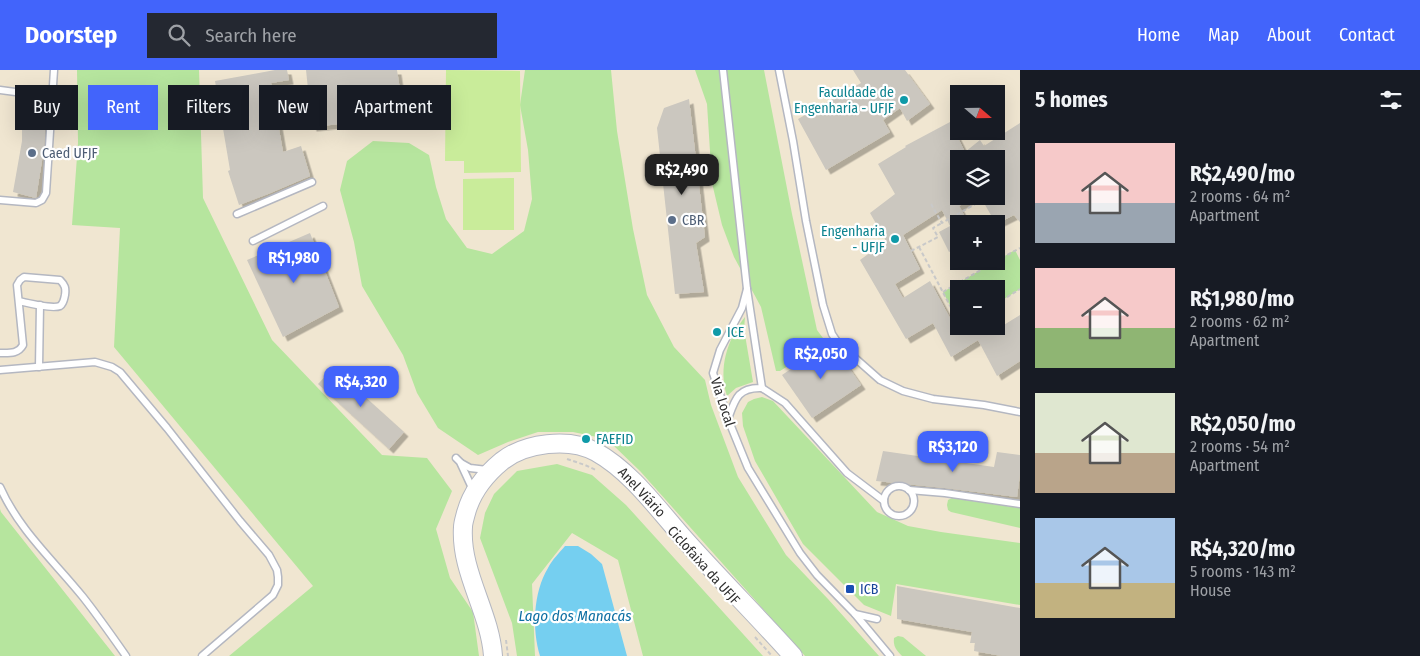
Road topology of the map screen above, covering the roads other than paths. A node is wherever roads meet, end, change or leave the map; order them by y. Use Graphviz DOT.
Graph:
graph roads {
  1 [pos="54,70"];
  2 [pos="723,70"];
  3 [pos="779,70"];
  4 [pos="53,85"];
  5 [pos="0,90"];
  6 [pos="15,92"];
  7 [pos="51,130"];
  8 [pos="312,182"];
  9 [pos="0,200"];
  10 [pos="323,206"];
  11 [pos="237,214"];
  12 [pos="253,240"];
  13 [pos="747,289"];
  14 [pos="19,301"];
  15 [pos="40,305"];
  16 [pos="0,353"];
  17 [pos="38,367"];
  18 [pos="0,370"];
  19 [pos="762,388"];
  20 [pos="1020,412"];
  21 [pos="728,419"];
  22 [pos="490,471"];
  23 [pos="0,486"];
  24 [pos="909,490"];
  25 [pos="474,491"];
  26 [pos="884,501"];
  27 [pos="1020,504"];
  28 [pos="854,614"];
  29 [pos="877,619"];
  30 [pos="126,656"];
  31 [pos="202,656"];
  32 [pos="493,656"];
  33 [pos="793,656"];
  34 [pos="890,656"];
  1 -- 4 [label="lane"];
  2 -- 13 [label="lane, Via Local"];
  3 -- 20 [label="lane"];
  5 -- 6 [label="lane"];
  7 -- 9 [label="lane"];
  8 -- 11 [label="lane"];
  10 -- 12 [label="lane"];
  13 -- 19 [label="lane"];
  13 -- 21 [label="lane, Via Local"];
  14 -- 15 [label="lane"];
  14 -- 15 [label="lane"];
  14 -- 16 [label="lane"];
  15 -- 17 [label="lane"];
  17 -- 18 [label="lane"];
  17 -- 31 [label="lane"];
  19 -- 21 [label="lane"];
  19 -- 26 [label="lane"];
  21 -- 28 [label="lane, Via Local"];
  22 -- 25 [label="main road, Anel Viário"];
  22 -- 25 [label="lane"];
  22 -- 33 [label="main road, Anel Viário"];
  23 -- 30 [label="lane"];
  24 -- 26 [label="lane"];
  24 -- 26 [label="lane"];
  24 -- 27 [label="lane"];
  25 -- 32 [label="main road, Anel Viário"];
  28 -- 29 [label="lane"];
  28 -- 34 [label="lane, Via Local"];
}
